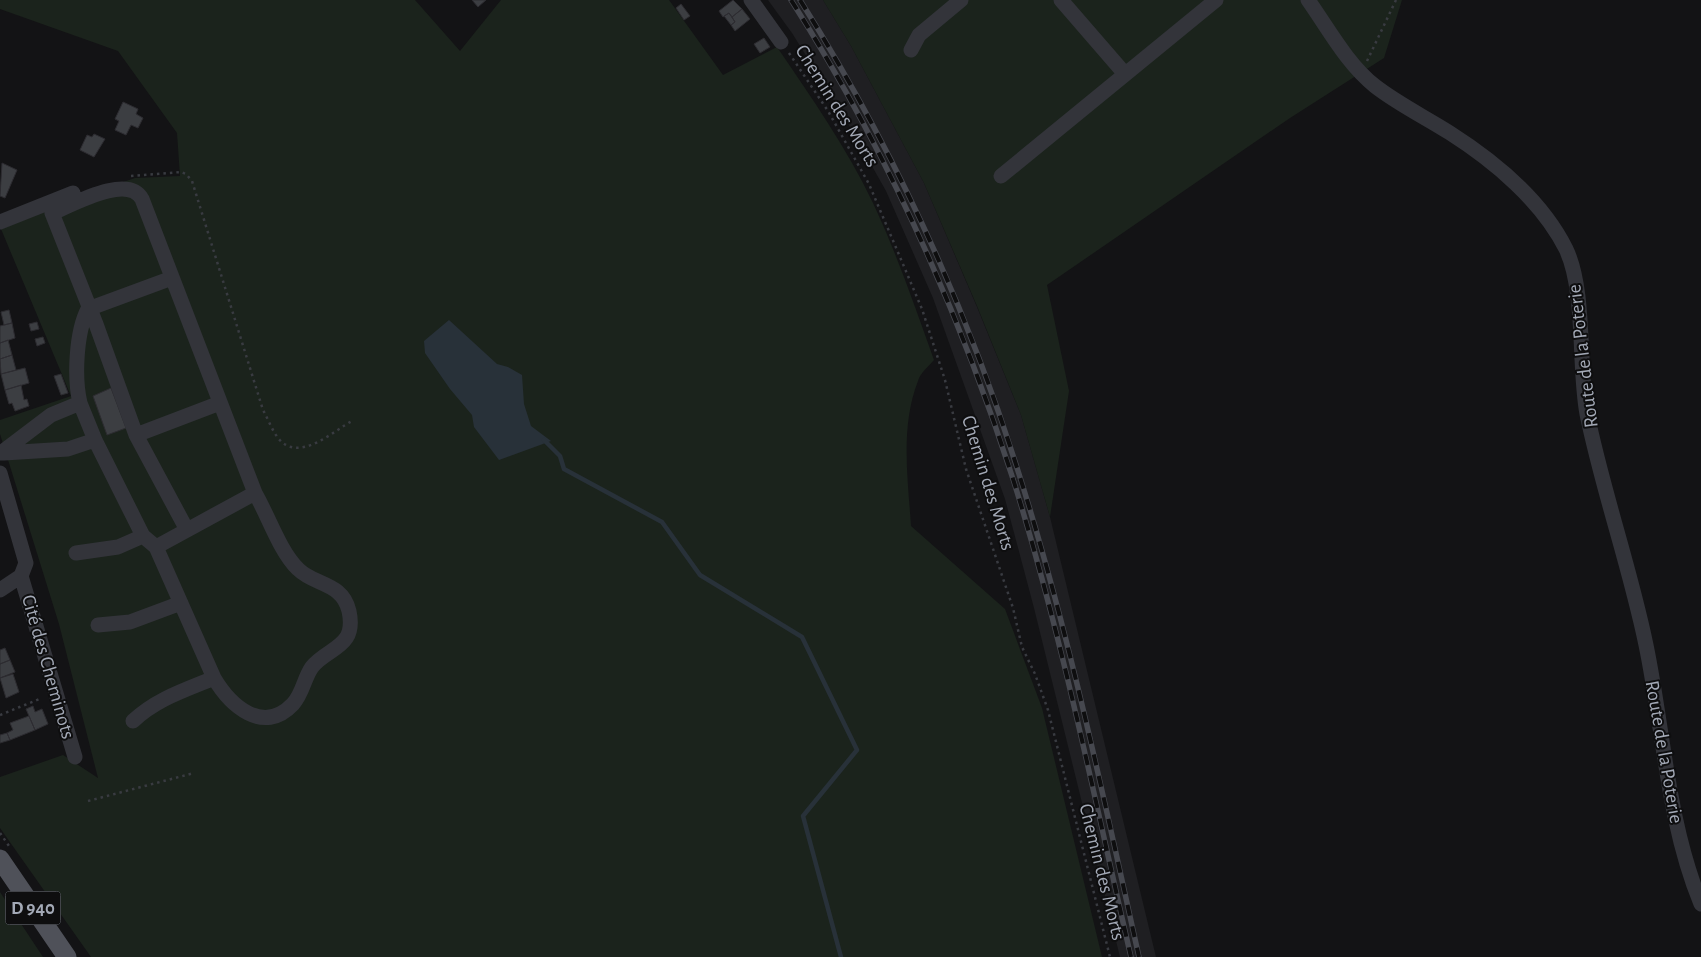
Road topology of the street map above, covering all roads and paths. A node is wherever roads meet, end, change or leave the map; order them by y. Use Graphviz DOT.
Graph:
graph roads {
  1 [pos="751,0"];
  2 [pos="962,0"];
  3 [pos="1061,0"];
  4 [pos="1216,0"];
  5 [pos="1308,0"];
  6 [pos="1396,0"];
  7 [pos="781,42"];
  8 [pos="911,50"];
  9 [pos="1125,74"];
  10 [pos="1362,74"];
  11 [pos="1001,176"];
  12 [pos="122,178"];
  13 [pos="0,222"];
  14 [pos="172,278"];
  15 [pos="88,309"];
  16 [pos="80,403"];
  17 [pos="220,403"];
  18 [pos="352,421"];
  19 [pos="136,435"];
  20 [pos="95,440"];
  21 [pos="2,453"];
  22 [pos="0,473"];
  23 [pos="255,493"];
  24 [pos="187,530"];
  25 [pos="143,536"];
  26 [pos="156,547"];
  27 [pos="76,553"];
  28 [pos="22,576"];
  29 [pos="0,590"];
  30 [pos="181,603"];
  31 [pos="98,624"];
  32 [pos="214,678"];
  33 [pos="55,692"];
  34 [pos="0,715"];
  35 [pos="133,721"];
  36 [pos="75,757"];
  37 [pos="194,773"];
  38 [pos="88,801"];
  39 [pos="0,859"];
  40 [pos="1701,904"];
  41 [pos="67,957"];
  42 [pos="1110,957"];
  1 -- 7 [label="street"];
  2 -- 8 [label="street"];
  3 -- 9 [label="street"];
  4 -- 9 [label="street"];
  5 -- 10 [label="street, Route de la Poterie"];
  6 -- 10 [label="path"];
  7 -- 42 [label="path, Chemin des Morts"];
  9 -- 11 [label="street"];
  10 -- 40 [label="street, Route de la Poterie"];
  12 -- 13 [label="street"];
  12 -- 18 [label="path"];
  14 -- 15 [label="street"];
  14 -- 15 [label="street"];
  14 -- 17 [label="street"];
  15 -- 16 [label="street"];
  15 -- 19 [label="street"];
  16 -- 20 [label="street"];
  16 -- 21 [label="street"];
  17 -- 19 [label="street"];
  17 -- 23 [label="street"];
  19 -- 24 [label="street"];
  20 -- 21 [label="street"];
  20 -- 25 [label="street"];
  22 -- 28 [label="street, Cité des Cheminots"];
  23 -- 24 [label="street"];
  23 -- 32 [label="street"];
  24 -- 26 [label="street"];
  25 -- 26 [label="street"];
  25 -- 27 [label="street"];
  26 -- 30 [label="street"];
  28 -- 29 [label="street, Cité des Cheminots"];
  28 -- 33 [label="street, Cité des Cheminots"];
  30 -- 31 [label="street"];
  30 -- 32 [label="street"];
  32 -- 35 [label="street"];
  33 -- 34 [label="path"];
  33 -- 36 [label="street, Cité des Cheminots"];
  37 -- 38 [label="path"];
  39 -- 41 [label="main road, D 940"];
}
